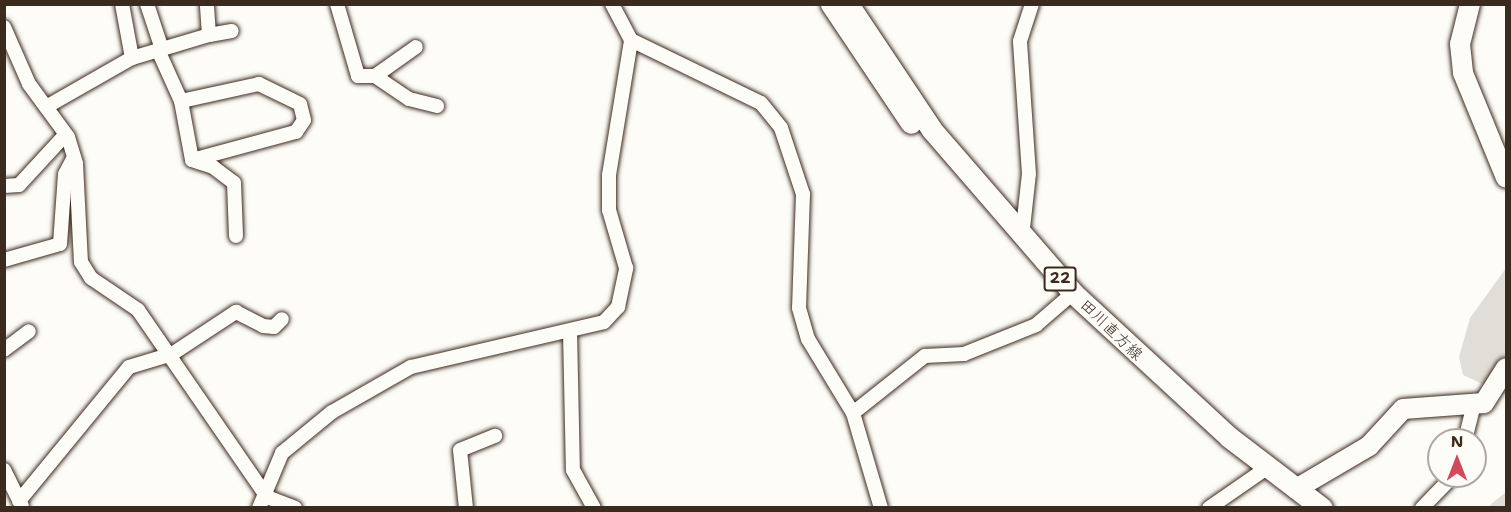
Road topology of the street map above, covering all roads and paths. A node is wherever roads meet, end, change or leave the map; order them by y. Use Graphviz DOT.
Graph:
graph roads {
  1 [pos="122,4"];
  2 [pos="147,4"];
  3 [pos="207,4"];
  4 [pos="337,4"];
  5 [pos="612,4"];
  6 [pos="831,4"];
  7 [pos="848,4"];
  8 [pos="1032,4"];
  9 [pos="1470,4"];
  10 [pos="4,27"];
  11 [pos="232,31"];
  12 [pos="208,35"];
  13 [pos="631,39"];
  14 [pos="416,47"];
  15 [pos="160,49"];
  16 [pos="132,58"];
  17 [pos="375,76"];
  18 [pos="181,101"];
  19 [pos="437,106"];
  20 [pos="46,107"];
  21 [pos="66,134"];
  22 [pos="74,157"];
  23 [pos="192,160"];
  24 [pos="1506,178"];
  25 [pos="4,186"];
  26 [pos="236,236"];
  27 [pos="1023,237"];
  28 [pos="4,260"];
  29 [pos="1069,298"];
  30 [pos="282,319"];
  31 [pos="570,331"];
  32 [pos="29,332"];
  33 [pos="4,350"];
  34 [pos="171,354"];
  35 [pos="1506,368"];
  36 [pos="1473,408"];
  37 [pos="853,413"];
  38 [pos="1468,428"];
  39 [pos="495,436"];
  40 [pos="4,470"];
  41 [pos="1264,472"];
  42 [pos="1442,488"];
  43 [pos="1298,498"];
  44 [pos="263,502"];
  45 [pos="21,504"];
  46 [pos="295,507"];
  47 [pos="466,507"];
  48 [pos="594,507"];
  49 [pos="881,507"];
  50 [pos="1209,507"];
  51 [pos="1322,507"];
  52 [pos="1422,507"];
  1 -- 16 [label="street"];
  2 -- 15 [label="street"];
  3 -- 12 [label="street"];
  4 -- 17 [label="street"];
  5 -- 13 [label="street"];
  6 -- 29 [label="main road, 田川直方線 / 22"];
  7 -- 27 [label="main road, 田川直方線 / 22"];
  8 -- 27 [label="street"];
  9 -- 24 [label="street"];
  10 -- 20 [label="street"];
  11 -- 12 [label="street"];
  12 -- 15 [label="street"];
  13 -- 31 [label="street"];
  13 -- 37 [label="street"];
  14 -- 17 [label="street"];
  15 -- 16 [label="street"];
  15 -- 18 [label="street"];
  16 -- 20 [label="street"];
  17 -- 19 [label="street"];
  18 -- 23 [label="street"];
  18 -- 23 [label="street"];
  20 -- 21 [label="street"];
  21 -- 22 [label="street"];
  21 -- 25 [label="street"];
  22 -- 28 [label="street"];
  22 -- 34 [label="street"];
  23 -- 26 [label="street"];
  27 -- 29 [label="main road, 田川直方線 / 22"];
  29 -- 37 [label="street"];
  29 -- 41 [label="main road, 田川直方線 / 22"];
  30 -- 34 [label="street"];
  31 -- 44 [label="street"];
  31 -- 48 [label="street"];
  32 -- 33 [label="street"];
  34 -- 44 [label="street"];
  34 -- 45 [label="street"];
  35 -- 36 [label="street"];
  36 -- 38 [label="street"];
  36 -- 43 [label="street"];
  37 -- 49 [label="street"];
  39 -- 47 [label="street"];
  40 -- 45 [label="street"];
  41 -- 43 [label="main road, 田川直方線 / 22"];
  41 -- 50 [label="street"];
  42 -- 52 [label="street"];
  43 -- 51 [label="main road, 田川直方線 / 22"];
  44 -- 46 [label="street"];
}
